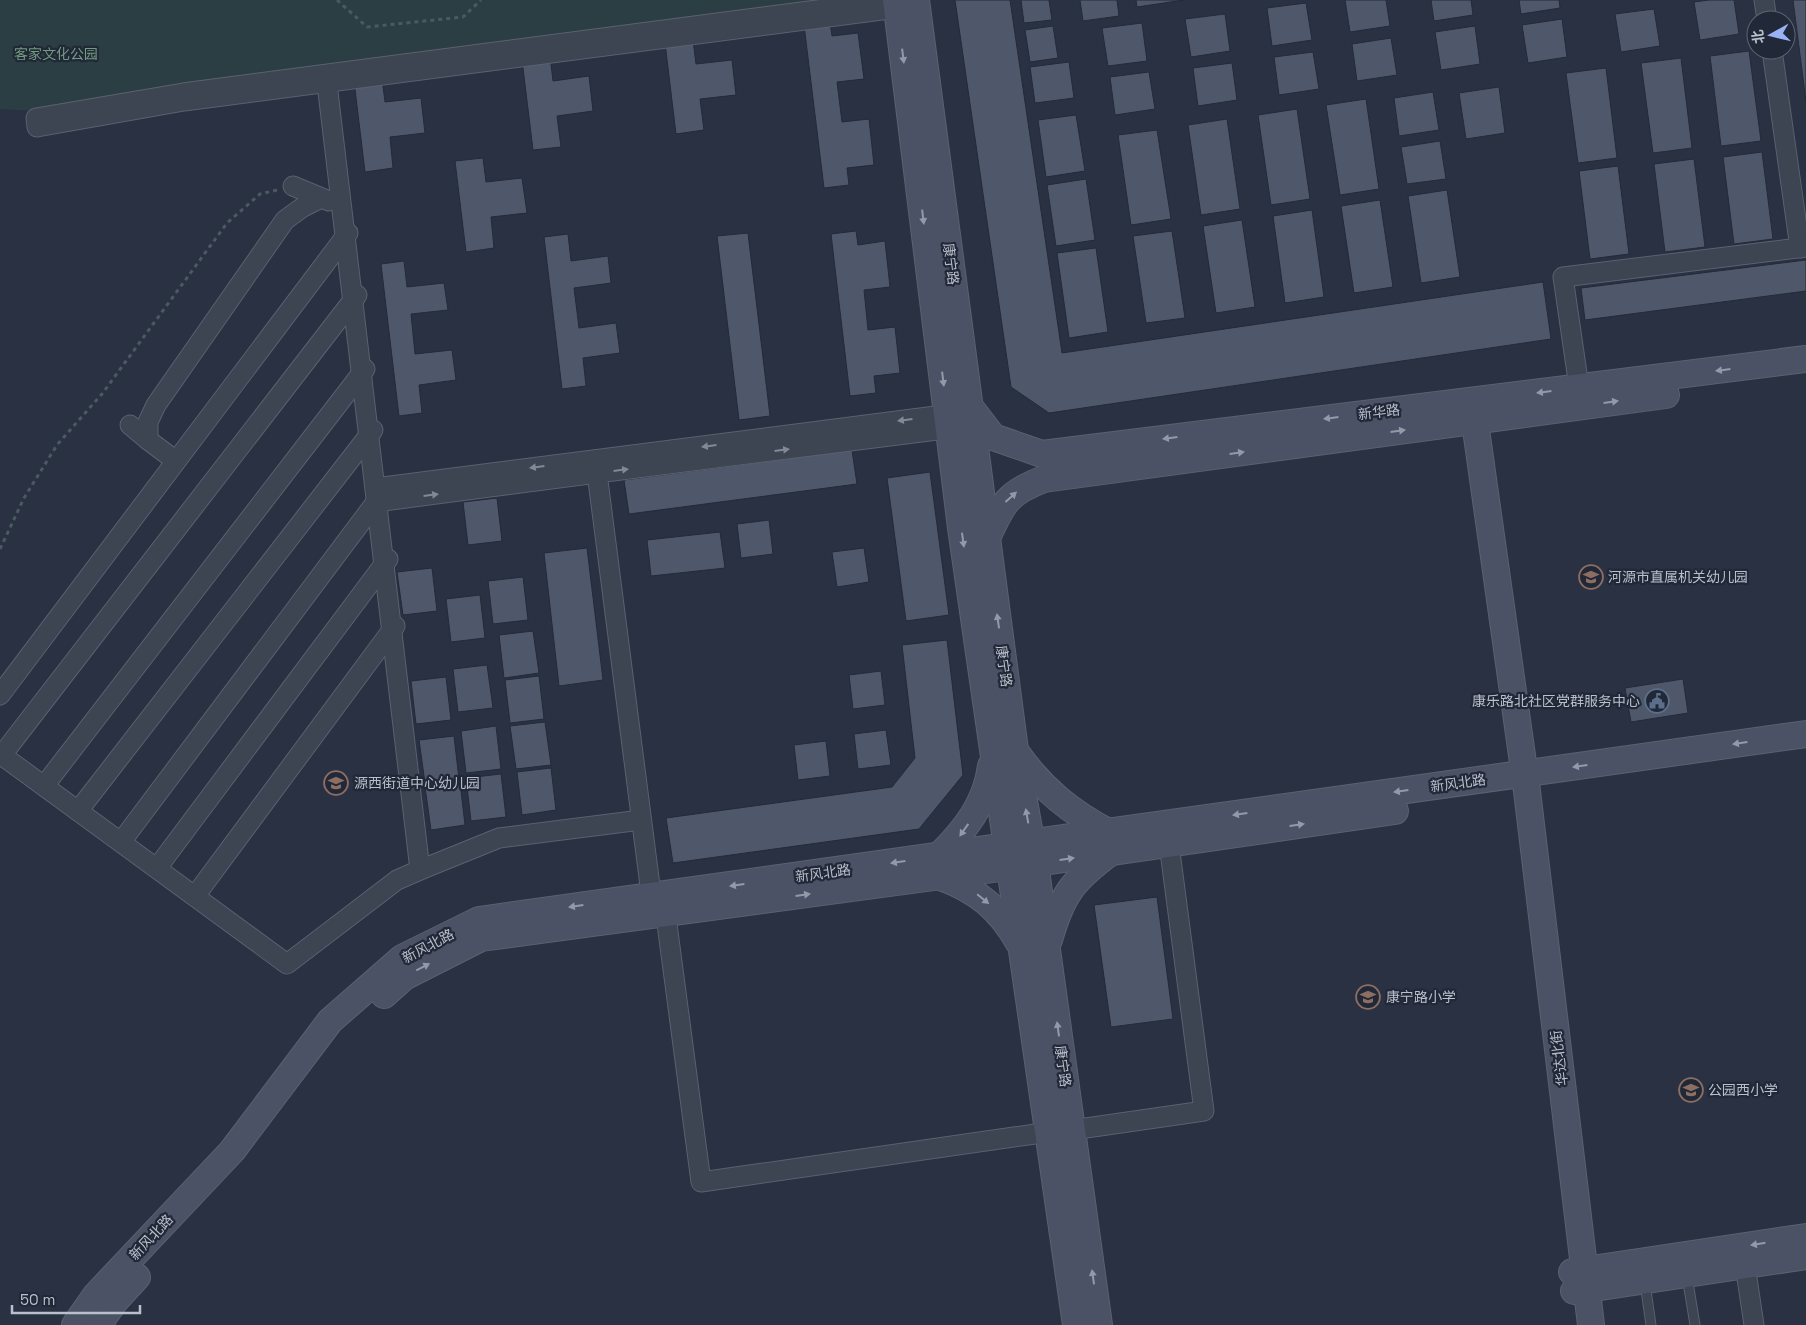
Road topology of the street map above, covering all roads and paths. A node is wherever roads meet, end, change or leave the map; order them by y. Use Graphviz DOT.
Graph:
graph roads {
  1 [pos="337,0"];
  2 [pos="480,0"];
  3 [pos="904,3"];
  4 [pos="1774,60"];
  5 [pos="330,78"];
  6 [pos="293,186"];
  7 [pos="321,198"];
  8 [pos="342,207"];
  9 [pos="348,233"];
  10 [pos="1803,247"];
  11 [pos="356,297"];
  12 [pos="1806,359"];
  13 [pos="364,370"];
  14 [pos="1806,376"];
  15 [pos="1579,387"];
  16 [pos="1468,411"];
  17 [pos="962,417"];
  18 [pos="130,425"];
  19 [pos="372,432"];
  20 [pos="148,440"];
  21 [pos="176,462"];
  22 [pos="591,467"];
  23 [pos="379,495"];
  24 [pos="987,538"];
  25 [pos="0,549"];
  26 [pos="387,561"];
  27 [pos="394,627"];
  28 [pos="0,695"];
  29 [pos="1806,734"];
  30 [pos="2,750"];
  31 [pos="1004,751"];
  32 [pos="1806,751"];
  33 [pos="47,782"];
  34 [pos="1521,783"];
  35 [pos="81,807"];
  36 [pos="635,815"];
  37 [pos="124,838"];
  38 [pos="1111,842"];
  39 [pos="1169,844"];
  40 [pos="1021,855"];
  41 [pos="422,863"];
  42 [pos="160,864"];
  43 [pos="939,867"];
  44 [pos="198,892"];
  45 [pos="652,906"];
  46 [pos="1035,949"];
  47 [pos="1060,1131"];
  48 [pos="1806,1237"];
  49 [pos="1806,1256"];
  50 [pos="1745,1265"];
  51 [pos="1687,1274"];
  52 [pos="1644,1280"];
  53 [pos="1579,1281"];
  54 [pos="75,1325"];
  55 [pos="98,1325"];
  56 [pos="1076,1325"];
  57 [pos="1099,1325"];
  58 [pos="1578,1325"];
  59 [pos="1591,1325"];
  60 [pos="1651,1325"];
  61 [pos="1695,1325"];
  62 [pos="1754,1325"];
  1 -- 2 [label="path"];
  3 -- 5 [label="street"];
  3 -- 17 [label="street, 康宁路"];
  4 -- 10 [label="street"];
  5 -- 5 [label="street"];
  5 -- 8 [label="street"];
  5 -- 9 [label="street"];
  6 -- 7 [label="street"];
  6 -- 25 [label="path"];
  7 -- 8 [label="street"];
  7 -- 20 [label="street"];
  8 -- 9 [label="street"];
  9 -- 11 [label="street"];
  9 -- 21 [label="street"];
  10 -- 15 [label="street"];
  11 -- 13 [label="street"];
  11 -- 30 [label="street"];
  12 -- 15 [label="street, 新华路, one-way"];
  13 -- 19 [label="street"];
  13 -- 33 [label="street"];
  16 -- 14 [label="street, 新华路, one-way"];
  15 -- 16 [label="street, 新华路, one-way"];
  16 -- 17 [label="street, 新华路, one-way"];
  24 -- 16 [label="street, 新华路, one-way"];
  16 -- 34 [label="street, 华达北街"];
  17 -- 22 [label="street"];
  17 -- 24 [label="street, 康宁路"];
  17 -- 31 [label="street, 康宁路, one-way"];
  18 -- 20 [label="street"];
  19 -- 23 [label="street"];
  19 -- 35 [label="street"];
  20 -- 21 [label="street"];
  21 -- 28 [label="street"];
  22 -- 23 [label="street"];
  22 -- 36 [label="street"];
  23 -- 26 [label="street"];
  23 -- 37 [label="street"];
  31 -- 24 [label="street, 康宁路, one-way"];
  26 -- 27 [label="street"];
  26 -- 42 [label="street"];
  27 -- 41 [label="street"];
  27 -- 44 [label="street"];
  29 -- 34 [label="street, 新风北路, one-way"];
  30 -- 33 [label="street"];
  31 -- 38 [label="street"];
  31 -- 40 [label="street, 康宁路"];
  31 -- 43 [label="street, one-way"];
  32 -- 34 [label="street, 新风北路"];
  33 -- 35 [label="street"];
  34 -- 38 [label="street, 新风北路, one-way"];
  39 -- 34 [label="street, 新风北路, one-way"];
  34 -- 53 [label="street, 华达北街"];
  35 -- 37 [label="street"];
  36 -- 41 [label="street"];
  36 -- 45 [label="street"];
  37 -- 42 [label="street"];
  38 -- 39 [label="street, 新风北路"];
  38 -- 40 [label="street, 新风北路"];
  38 -- 46 [label="street, 新风北路"];
  39 -- 47 [label="street"];
  40 -- 43 [label="street, 新风北路"];
  40 -- 46 [label="street, 康宁路"];
  41 -- 44 [label="street"];
  42 -- 44 [label="street"];
  43 -- 45 [label="street, 新风北路"];
  43 -- 46 [label="street, 新风北路, one-way"];
  45 -- 47 [label="street"];
  45 -- 54 [label="street, 新风北路, one-way"];
  55 -- 45 [label="street, 新风北路, one-way"];
  46 -- 47 [label="street, 康宁路"];
  47 -- 56 [label="street, 康宁路"];
  57 -- 47 [label="street, 康宁路, one-way"];
  48 -- 53 [label="street, one-way"];
  49 -- 50 [label="street"];
  50 -- 51 [label="street"];
  50 -- 62 [label="street"];
  51 -- 52 [label="street"];
  51 -- 61 [label="lane"];
  52 -- 53 [label="street"];
  52 -- 60 [label="lane"];
  53 -- 58 [label="street, 华达北街"];
  53 -- 59 [label="street, 华达北街"];
}
